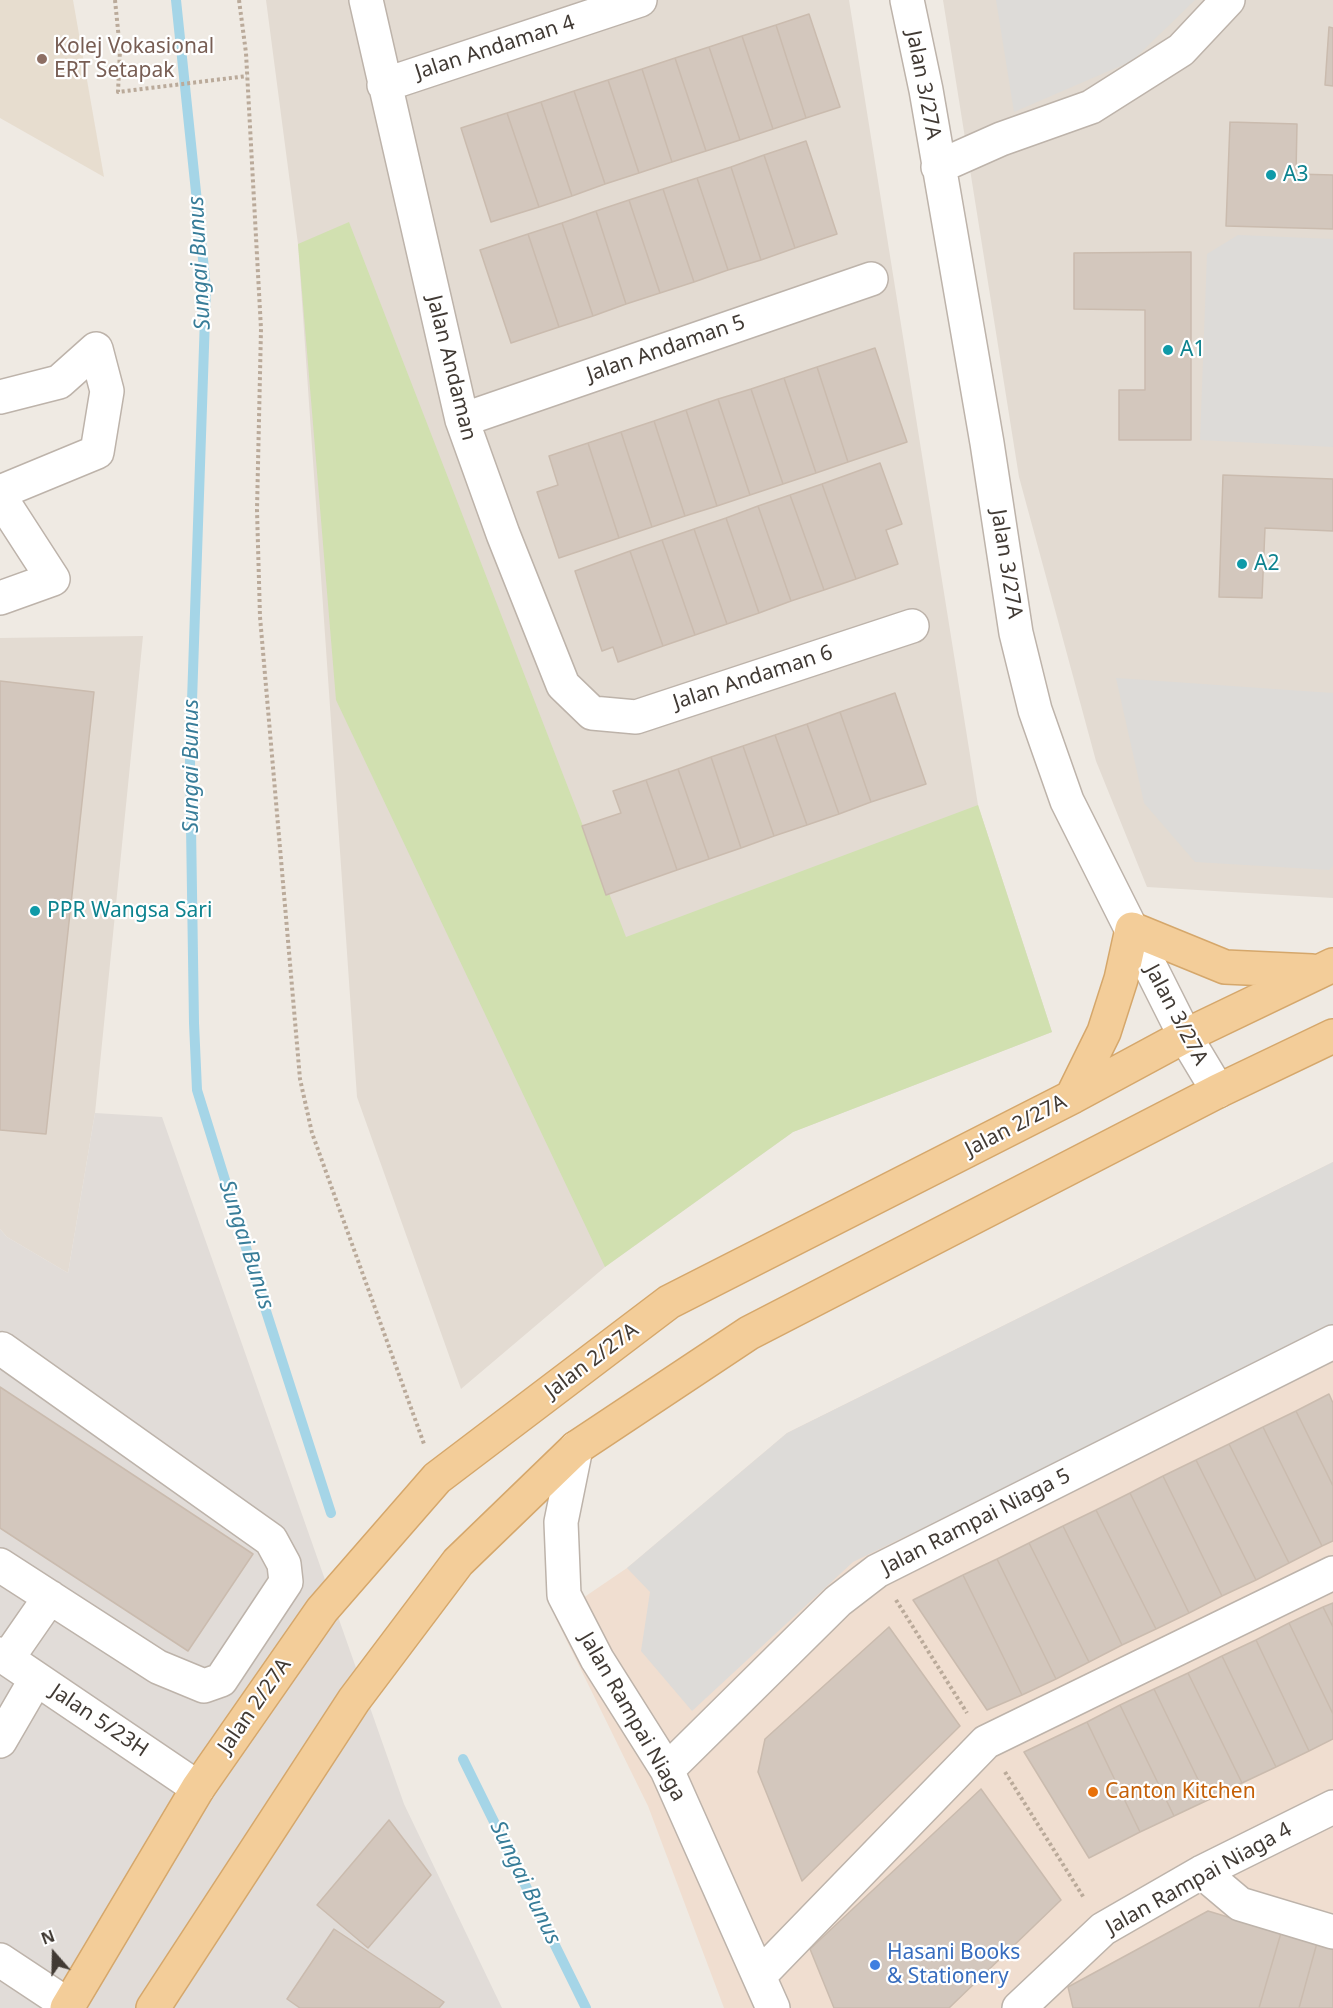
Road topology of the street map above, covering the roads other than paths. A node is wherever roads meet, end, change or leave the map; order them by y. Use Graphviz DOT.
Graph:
graph roads {
  1 [pos="366,0"];
  2 [pos="640,0"];
  3 [pos="907,0"];
  4 [pos="1228,0"];
  5 [pos="384,84"];
  6 [pos="938,167"];
  7 [pos="871,279"];
  8 [pos="0,397"];
  9 [pos="462,420"];
  10 [pos="0,492"];
  11 [pos="0,497"];
  12 [pos="0,598"];
  13 [pos="912,626"];
  14 [pos="592,713"];
  15 [pos="1132,929"];
  16 [pos="1327,968"];
  17 [pos="1185,1036"];
  18 [pos="1333,1036"];
  19 [pos="1218,1091"];
  20 [pos="1072,1097"];
  21 [pos="1333,1342"];
  22 [pos="0,1350"];
  23 [pos="576,1448"];
  24 [pos="0,1566"];
  25 [pos="1333,1574"];
  26 [pos="50,1598"];
  27 [pos="4,1657"];
  28 [pos="36,1679"];
  29 [pos="0,1741"];
  30 [pos="667,1770"];
  31 [pos="198,1788"];
  32 [pos="1333,1807"];
  33 [pos="1202,1872"];
  34 [pos="1333,1932"];
  35 [pos="0,1960"];
  36 [pos="760,1975"];
  37 [pos="68,2007"];
  38 [pos="153,2008"];
  39 [pos="773,2008"];
  40 [pos="1019,2008"];
  1 -- 5 [label="street, Jalan Andaman"];
  2 -- 5 [label="street, Jalan Andaman 4"];
  3 -- 6 [label="street, Jalan 3/27A"];
  4 -- 6 [label="street"];
  5 -- 9 [label="street, Jalan Andaman"];
  6 -- 15 [label="street, Jalan 3/27A"];
  7 -- 9 [label="street, Jalan Andaman 5"];
  8 -- 10 [label="street"];
  9 -- 14 [label="street, Jalan Andaman"];
  11 -- 12 [label="street"];
  13 -- 14 [label="street, Jalan Andaman 6"];
  15 -- 16 [label="main road"];
  15 -- 17 [label="street, Jalan 3/27A"];
  15 -- 20 [label="main road"];
  16 -- 17 [label="main road, Jalan 2/27A"];
  17 -- 19 [label="street, Jalan 3/27A"];
  17 -- 20 [label="main road, Jalan 2/27A"];
  18 -- 19 [label="main road"];
  19 -- 23 [label="main road"];
  20 -- 31 [label="main road, Jalan 2/27A"];
  21 -- 30 [label="street, Jalan Rampai Niaga 5"];
  22 -- 26 [label="street"];
  23 -- 30 [label="street, Jalan Rampai Niaga"];
  23 -- 38 [label="main road"];
  24 -- 26 [label="street"];
  25 -- 36 [label="street"];
  26 -- 27 [label="street"];
  27 -- 28 [label="street, Jalan 5/23H"];
  28 -- 29 [label="street"];
  28 -- 31 [label="street, Jalan 5/23H"];
  30 -- 36 [label="street, Jalan Rampai Niaga"];
  31 -- 37 [label="main road, Jalan 2/27A"];
  32 -- 33 [label="street, Jalan Rampai Niaga 4"];
  33 -- 34 [label="street"];
  33 -- 40 [label="street, Jalan Rampai Niaga 4"];
  35 -- 37 [label="street"];
  36 -- 39 [label="street, Jalan Rampai Niaga"];
}
